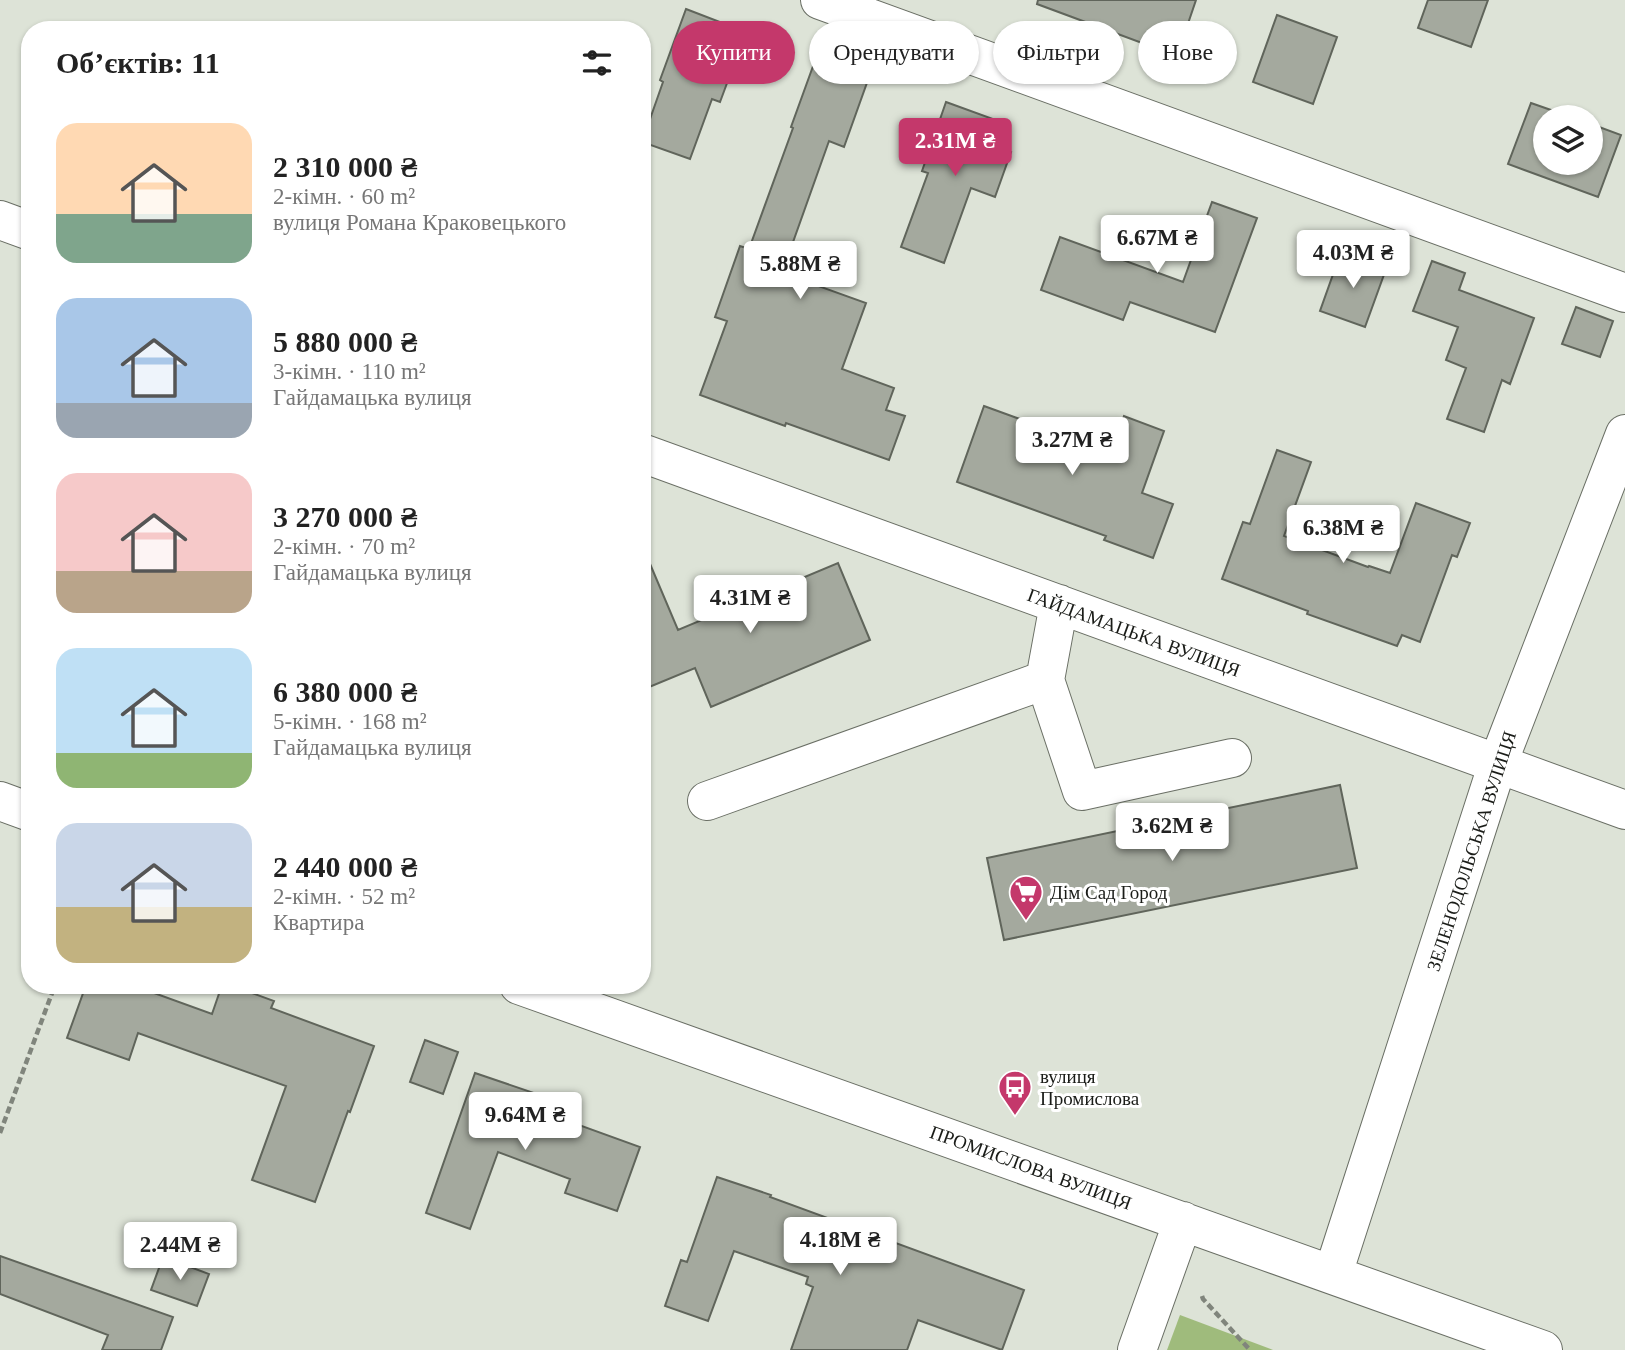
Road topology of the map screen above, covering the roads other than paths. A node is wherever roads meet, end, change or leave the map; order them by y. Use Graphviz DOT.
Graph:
graph roads {
  1 [pos="820,0"];
  2 [pos="0,220"];
  3 [pos="21,228"];
  4 [pos="1625,293"];
  5 [pos="1625,434"];
  6 [pos="651,456"];
  7 [pos="1059,604"];
  8 [pos="1045,680"];
  9 [pos="1232,758"];
  10 [pos="1498,764"];
  11 [pos="0,801"];
  12 [pos="707,801"];
  13 [pos="21,809"];
  14 [pos="1625,810"];
  15 [pos="544,994"];
  16 [pos="1183,1221"];
  17 [pos="1333,1274"];
  18 [pos="1138,1350"];
  19 [pos="1543,1350"];
  1 -- 4 [label="street"];
  2 -- 3 [label="street"];
  5 -- 10 [label="street, ЗЕЛЕНОДОЛЬСЬКА ВУЛИЦЯ"];
  6 -- 7 [label="street, ГАЙДАМАЦЬКА ВУЛИЦЯ"];
  7 -- 8 [label="street"];
  7 -- 10 [label="street, ГАЙДАМАЦЬКА ВУЛИЦЯ"];
  8 -- 9 [label="street"];
  8 -- 12 [label="street"];
  10 -- 14 [label="street, ГАЙДАМАЦЬКА ВУЛИЦЯ"];
  10 -- 17 [label="street, ЗЕЛЕНОДОЛЬСЬКА ВУЛИЦЯ"];
  11 -- 13 [label="street"];
  15 -- 16 [label="street, ПРОМИСЛОВА ВУЛИЦЯ"];
  16 -- 17 [label="street, ПРОМИСЛОВА ВУЛИЦЯ"];
  16 -- 18 [label="street"];
  17 -- 19 [label="street, ПРОМИСЛОВА ВУЛИЦЯ"];
}
